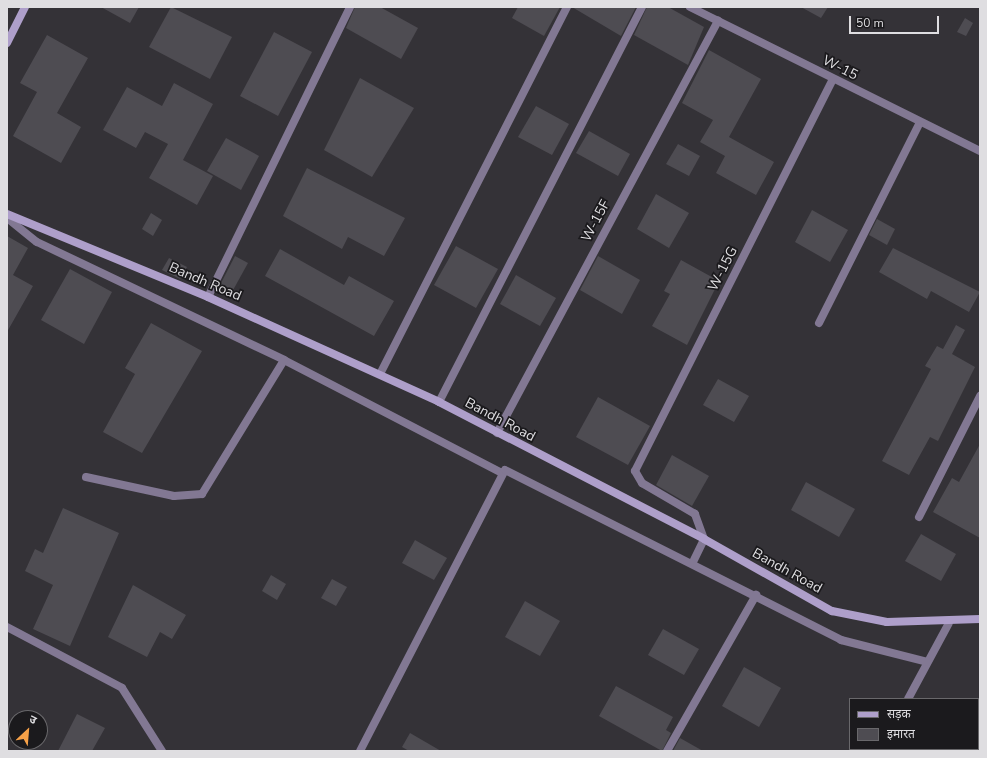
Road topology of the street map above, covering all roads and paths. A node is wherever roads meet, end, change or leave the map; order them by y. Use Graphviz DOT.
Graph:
graph roads {
  1 [pos="25,7"];
  2 [pos="350,7"];
  3 [pos="567,7"];
  4 [pos="642,7"];
  5 [pos="690,7"];
  6 [pos="718,20"];
  7 [pos="7,43"];
  8 [pos="833,79"];
  9 [pos="920,122"];
  10 [pos="980,151"];
  11 [pos="7,214"];
  12 [pos="7,218"];
  13 [pos="208,296"];
  14 [pos="820,323"];
  15 [pos="284,360"];
  16 [pos="380,374"];
  17 [pos="980,396"];
  18 [pos="439,402"];
  19 [pos="497,433"];
  20 [pos="502,473"];
  21 [pos="86,477"];
  22 [pos="919,517"];
  23 [pos="704,539"];
  24 [pos="693,562"];
  25 [pos="756,595"];
  26 [pos="980,619"];
  27 [pos="949,623"];
  28 [pos="7,627"];
  29 [pos="927,662"];
  30 [pos="909,698"];
  31 [pos="162,751"];
  32 [pos="360,751"];
  33 [pos="667,751"];
  1 -- 7 [label="street"];
  2 -- 13 [label="street"];
  3 -- 16 [label="street"];
  4 -- 18 [label="street"];
  5 -- 6 [label="street, W-15"];
  6 -- 8 [label="street, W-15"];
  6 -- 19 [label="street, W-15F"];
  8 -- 9 [label="street, W-15"];
  8 -- 23 [label="street, W-15G"];
  9 -- 10 [label="street, W-15"];
  9 -- 14 [label="street"];
  11 -- 13 [label="street, Bandh Road"];
  12 -- 15 [label="street"];
  13 -- 16 [label="street, Bandh Road"];
  15 -- 20 [label="street"];
  15 -- 21 [label="street"];
  16 -- 18 [label="street, Bandh Road"];
  17 -- 22 [label="street"];
  18 -- 19 [label="street, Bandh Road"];
  19 -- 23 [label="street, Bandh Road"];
  20 -- 24 [label="street"];
  20 -- 32 [label="street"];
  23 -- 24 [label="street"];
  23 -- 27 [label="street, Bandh Road"];
  24 -- 25 [label="street"];
  25 -- 29 [label="street"];
  25 -- 33 [label="street"];
  26 -- 27 [label="street, Bandh Road"];
  27 -- 29 [label="street"];
  28 -- 31 [label="street"];
  29 -- 30 [label="street"];
}
